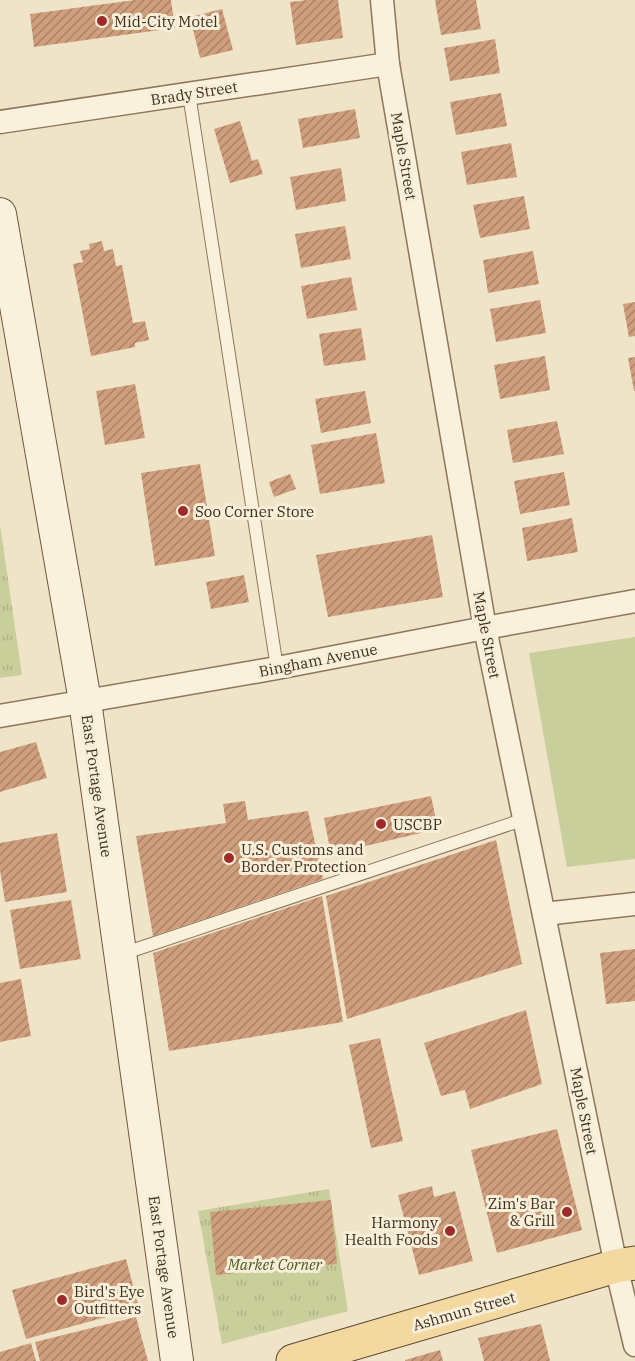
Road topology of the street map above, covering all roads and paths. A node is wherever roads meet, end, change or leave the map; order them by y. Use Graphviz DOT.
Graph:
graph roads {
  1 [pos="382,0"];
  2 [pos="388,64"];
  3 [pos="189,94"];
  4 [pos="0,122"];
  5 [pos="0,214"];
  6 [pos="635,601"];
  7 [pos="485,627"];
  8 [pos="277,668"];
  9 [pos="85,701"];
  10 [pos="0,716"];
  11 [pos="525,819"];
  12 [pos="635,904"];
  13 [pos="544,914"];
  14 [pos="120,954"];
  15 [pos="625,1265"];
  16 [pos="635,1345"];
  17 [pos="177,1361"];
  18 [pos="293,1361"];
  1 -- 2 [label="street, Maple Street"];
  2 -- 3 [label="street, Brady Street"];
  2 -- 7 [label="street, Maple Street"];
  3 -- 4 [label="street, Brady Street"];
  3 -- 8 [label="lane"];
  5 -- 9 [label="main road, East Portage Avenue"];
  6 -- 7 [label="street, Bingham Avenue"];
  7 -- 8 [label="street, Bingham Avenue"];
  7 -- 11 [label="street, Maple Street"];
  8 -- 9 [label="street, Bingham Avenue"];
  9 -- 10 [label="street, Bingham Avenue"];
  9 -- 14 [label="main road, East Portage Avenue"];
  11 -- 13 [label="street, Maple Street"];
  11 -- 14 [label="lane"];
  12 -- 13 [label="street"];
  13 -- 15 [label="street, Maple Street"];
  14 -- 17 [label="main road, East Portage Avenue"];
  15 -- 16 [label="street, Maple Street"];
  15 -- 18 [label="main road, Ashmun Street"];
}
